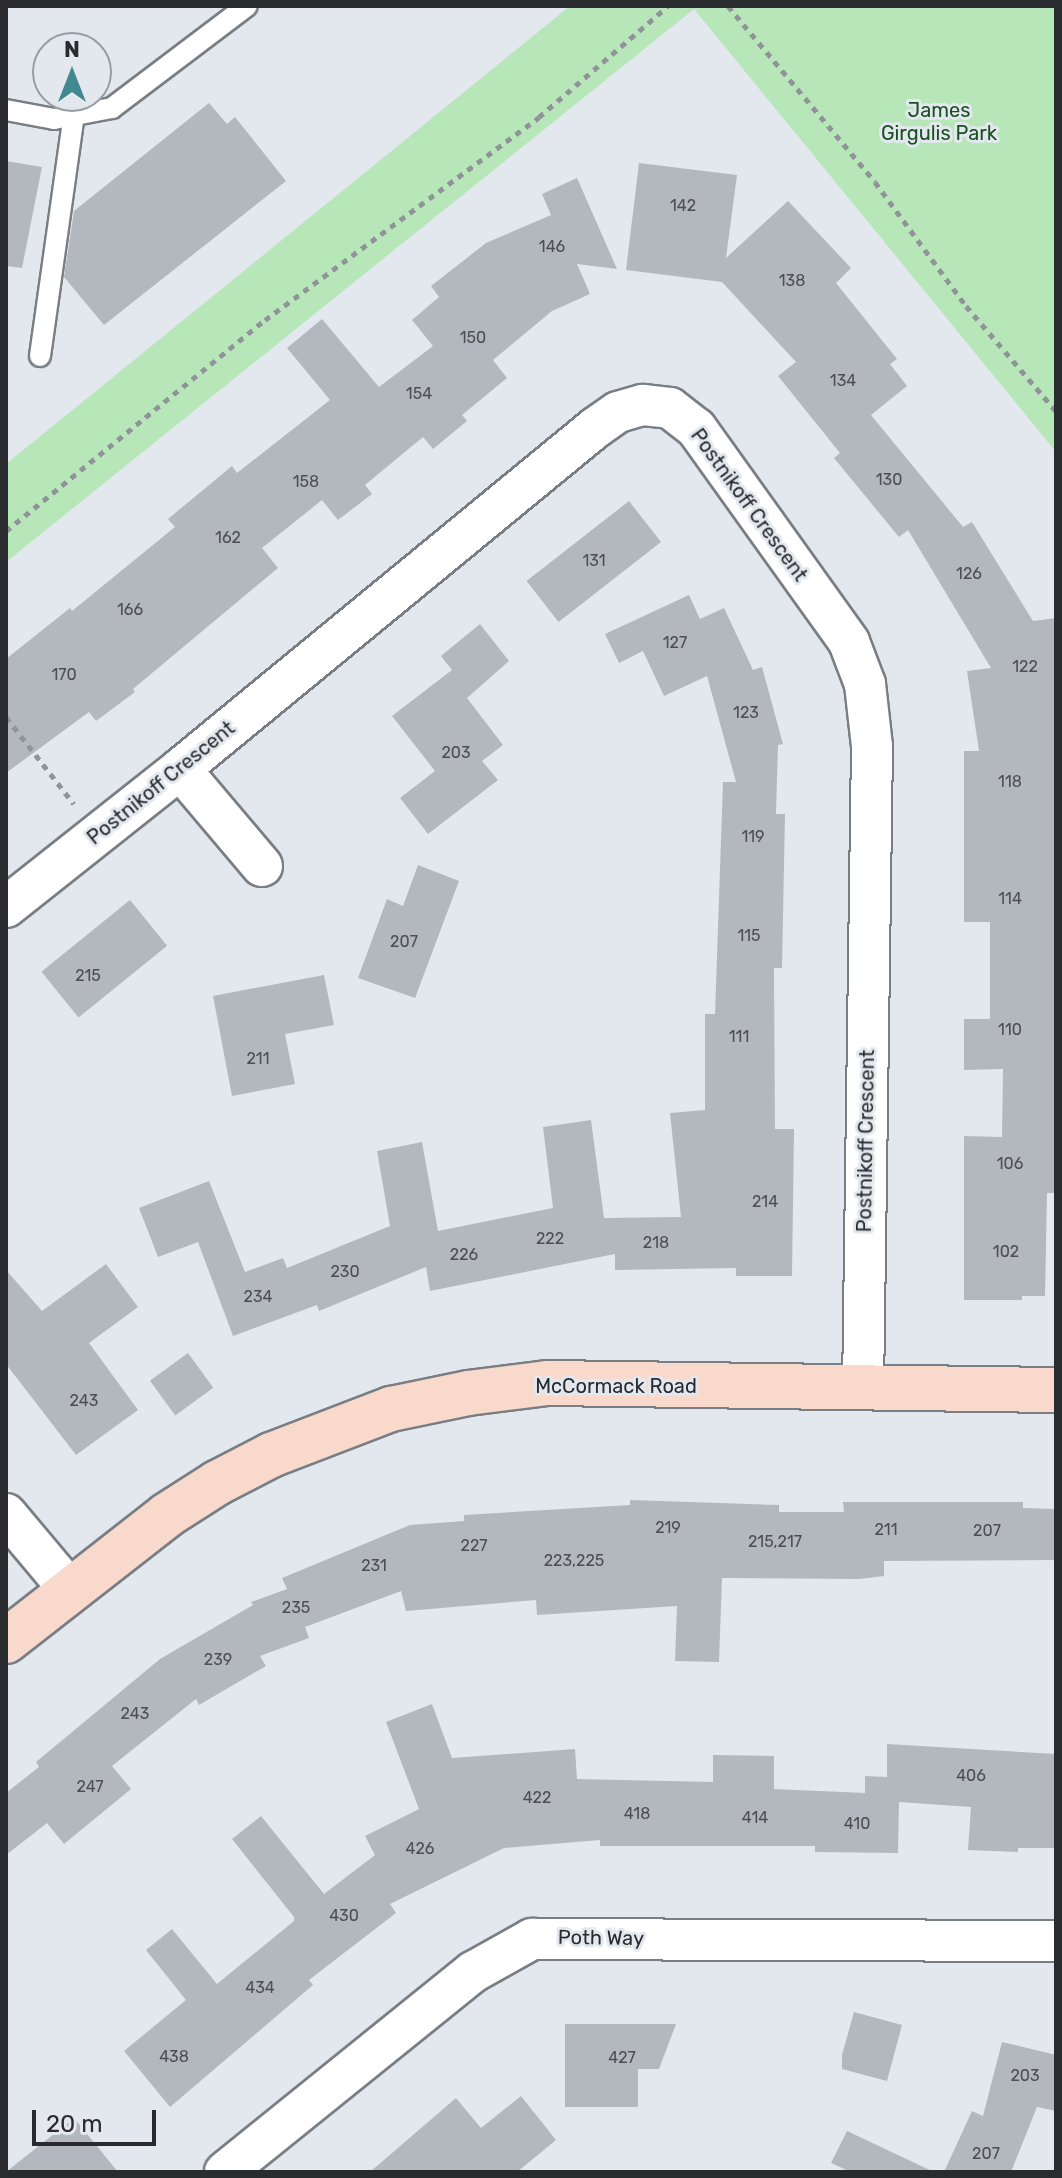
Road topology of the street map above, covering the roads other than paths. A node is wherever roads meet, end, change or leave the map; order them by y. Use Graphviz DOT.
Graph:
graph roads {
  1 [pos="247,6"];
  2 [pos="6,110"];
  3 [pos="74,115"];
  4 [pos="40,356"];
  5 [pos="180,769"];
  6 [pos="262,866"];
  7 [pos="6,907"];
  8 [pos="863,1387"];
  9 [pos="1056,1390"];
  10 [pos="6,1514"];
  11 [pos="69,1589"];
  12 [pos="6,1641"];
  13 [pos="1056,1941"];
  14 [pos="225,2172"];
  1 -- 3 [label="lane"];
  2 -- 3 [label="lane"];
  3 -- 4 [label="lane"];
  5 -- 6 [label="street"];
  5 -- 7 [label="street, Postnikoff Crescent"];
  5 -- 8 [label="street, Postnikoff Crescent"];
  8 -- 9 [label="street, McCormack Road"];
  8 -- 11 [label="street, McCormack Road"];
  10 -- 11 [label="street"];
  11 -- 12 [label="street, McCormack Road"];
  13 -- 14 [label="street, Poth Way"];
}
